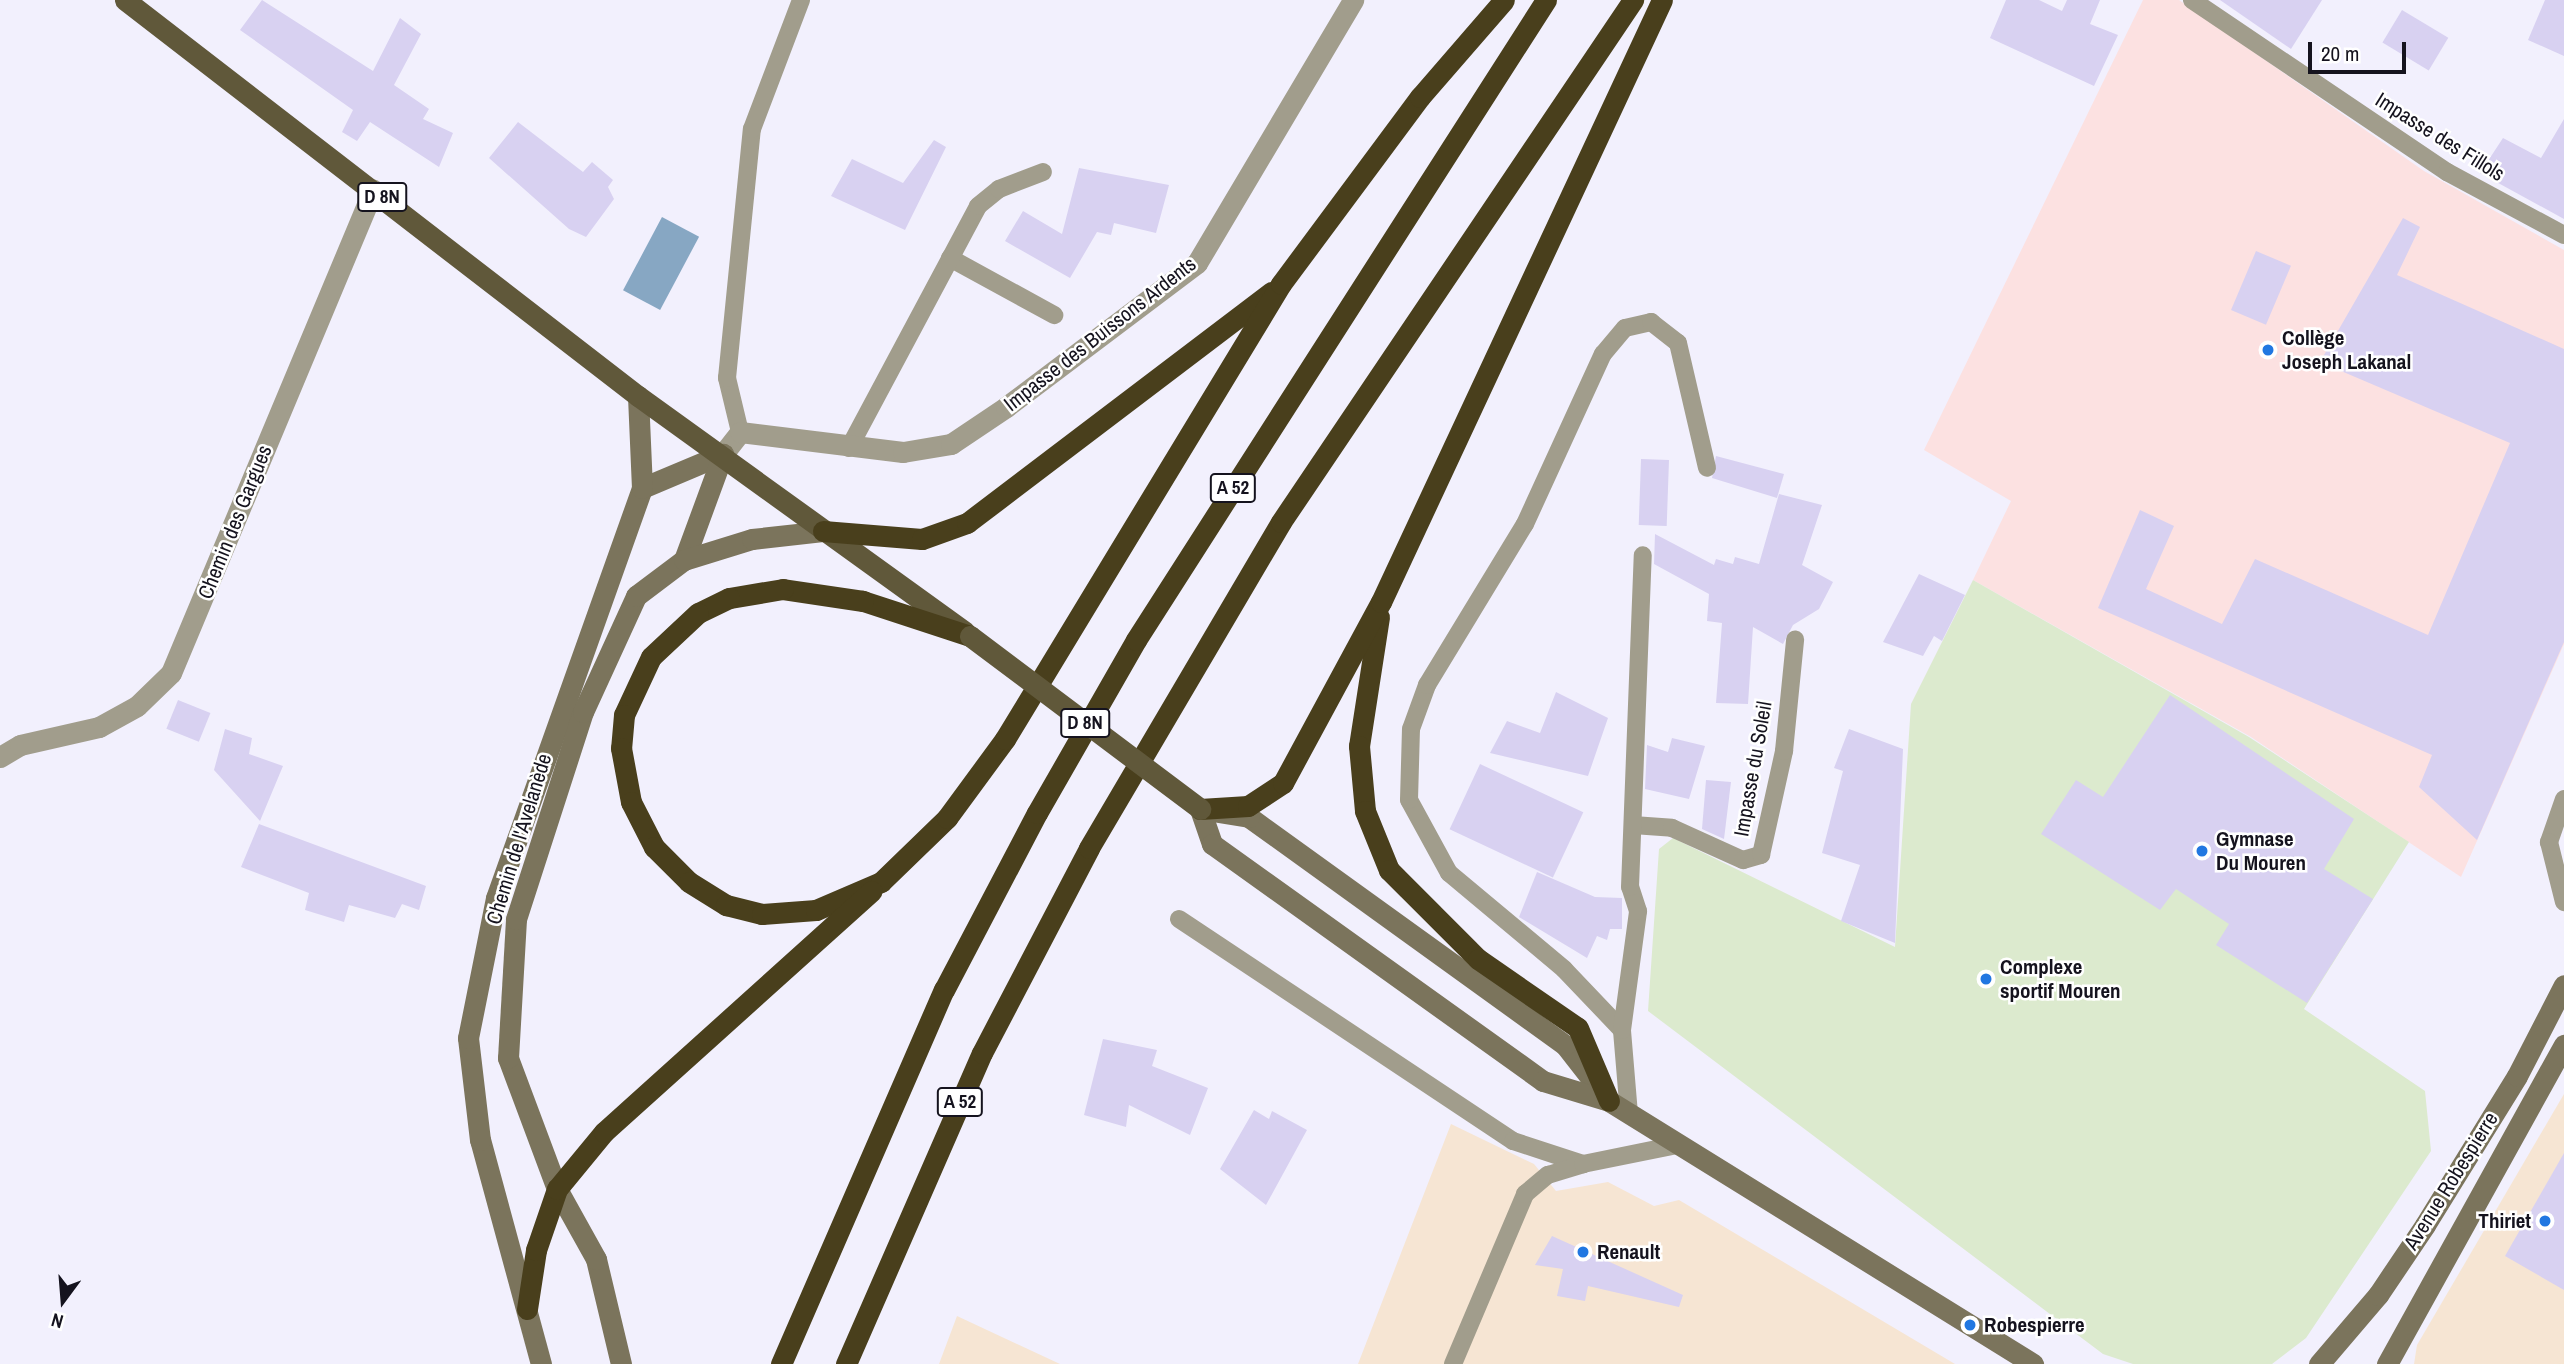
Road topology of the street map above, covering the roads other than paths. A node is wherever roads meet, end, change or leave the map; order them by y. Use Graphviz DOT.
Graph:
graph roads {
  1 [pos="125,0"];
  2 [pos="801,0"];
  3 [pos="1353,0"];
  4 [pos="1504,0"];
  5 [pos="1546,0"];
  6 [pos="1633,0"];
  7 [pos="1662,0"];
  8 [pos="2192,0"];
  9 [pos="1043,172"];
  10 [pos="373,190"];
  11 [pos="2564,235"];
  12 [pos="950,258"];
  13 [pos="1281,284"];
  14 [pos="1054,315"];
  15 [pos="638,396"];
  16 [pos="740,432"];
  17 [pos="849,448"];
  18 [pos="723,454"];
  19 [pos="1707,468"];
  20 [pos="642,488"];
  21 [pos="823,531"];
  22 [pos="1643,555"];
  23 [pos="684,560"];
  24 [pos="1381,602"];
  25 [pos="970,636"];
  26 [pos="1795,640"];
  27 [pos="0,757"];
  28 [pos="2564,799"];
  29 [pos="1200,809"];
  30 [pos="1633,825"];
  31 [pos="881,882"];
  32 [pos="2564,902"];
  33 [pos="1179,919"];
  34 [pos="2564,985"];
  35 [pos="1622,1030"];
  36 [pos="2564,1045"];
  37 [pos="1609,1101"];
  38 [pos="1629,1114"];
  39 [pos="1676,1145"];
  40 [pos="1583,1164"];
  41 [pos="557,1189"];
  42 [pos="527,1309"];
  43 [pos="541,1364"];
  44 [pos="621,1364"];
  45 [pos="781,1364"];
  46 [pos="846,1364"];
  47 [pos="1453,1364"];
  48 [pos="2033,1364"];
  49 [pos="2319,1364"];
  50 [pos="2387,1364"];
  1 -- 10 [label="main road, D 8N"];
  2 -- 16 [label="lane"];
  3 -- 17 [label="street, Impasse des Buissons Ardents"];
  4 -- 13 [label="highway"];
  5 -- 45 [label="highway, A 52"];
  6 -- 46 [label="highway, A 52"];
  7 -- 24 [label="highway"];
  8 -- 11 [label="lane, Impasse des Fillols"];
  9 -- 12 [label="lane"];
  10 -- 15 [label="main road, D 8N"];
  10 -- 27 [label="street, Chemin des Gargues"];
  12 -- 14 [label="lane"];
  12 -- 17 [label="lane"];
  13 -- 21 [label="highway"];
  13 -- 31 [label="highway"];
  15 -- 18 [label="main road, D 8N"];
  15 -- 20 [label="main road, Chemin de l'Avelanède"];
  16 -- 17 [label="street, Impasse des Buissons Ardents"];
  16 -- 18 [label="street"];
  18 -- 20 [label="main road"];
  18 -- 21 [label="main road, D 8N"];
  18 -- 23 [label="main road"];
  19 -- 35 [label="lane"];
  20 -- 42 [label="main road, Chemin de l'Avelanède"];
  21 -- 23 [label="main road, Chemin de l'Avelanède"];
  21 -- 25 [label="main road, D 8N"];
  22 -- 30 [label="lane"];
  23 -- 41 [label="main road, Chemin de l'Avelanède"];
  24 -- 29 [label="highway"];
  24 -- 37 [label="highway"];
  25 -- 29 [label="main road, D 8N, bridge"];
  25 -- 31 [label="highway"];
  26 -- 30 [label="lane, Impasse du Soleil"];
  28 -- 32 [label="lane"];
  29 -- 37 [label="main road, D 8N"];
  29 -- 37 [label="main road, D 8N"];
  30 -- 35 [label="lane"];
  31 -- 41 [label="highway"];
  33 -- 40 [label="lane"];
  34 -- 49 [label="main road, Avenue Robespierre"];
  35 -- 38 [label="lane"];
  36 -- 50 [label="main road, Avenue Robespierre"];
  37 -- 38 [label="main road, D 8N"];
  38 -- 39 [label="main road, D 8N"];
  39 -- 40 [label="lane"];
  39 -- 48 [label="main road, D 8N"];
  40 -- 47 [label="lane"];
  41 -- 42 [label="highway"];
  41 -- 44 [label="main road, Chemin de l'Avelanède"];
  42 -- 43 [label="main road, Chemin de l'Avelanède"];
}
